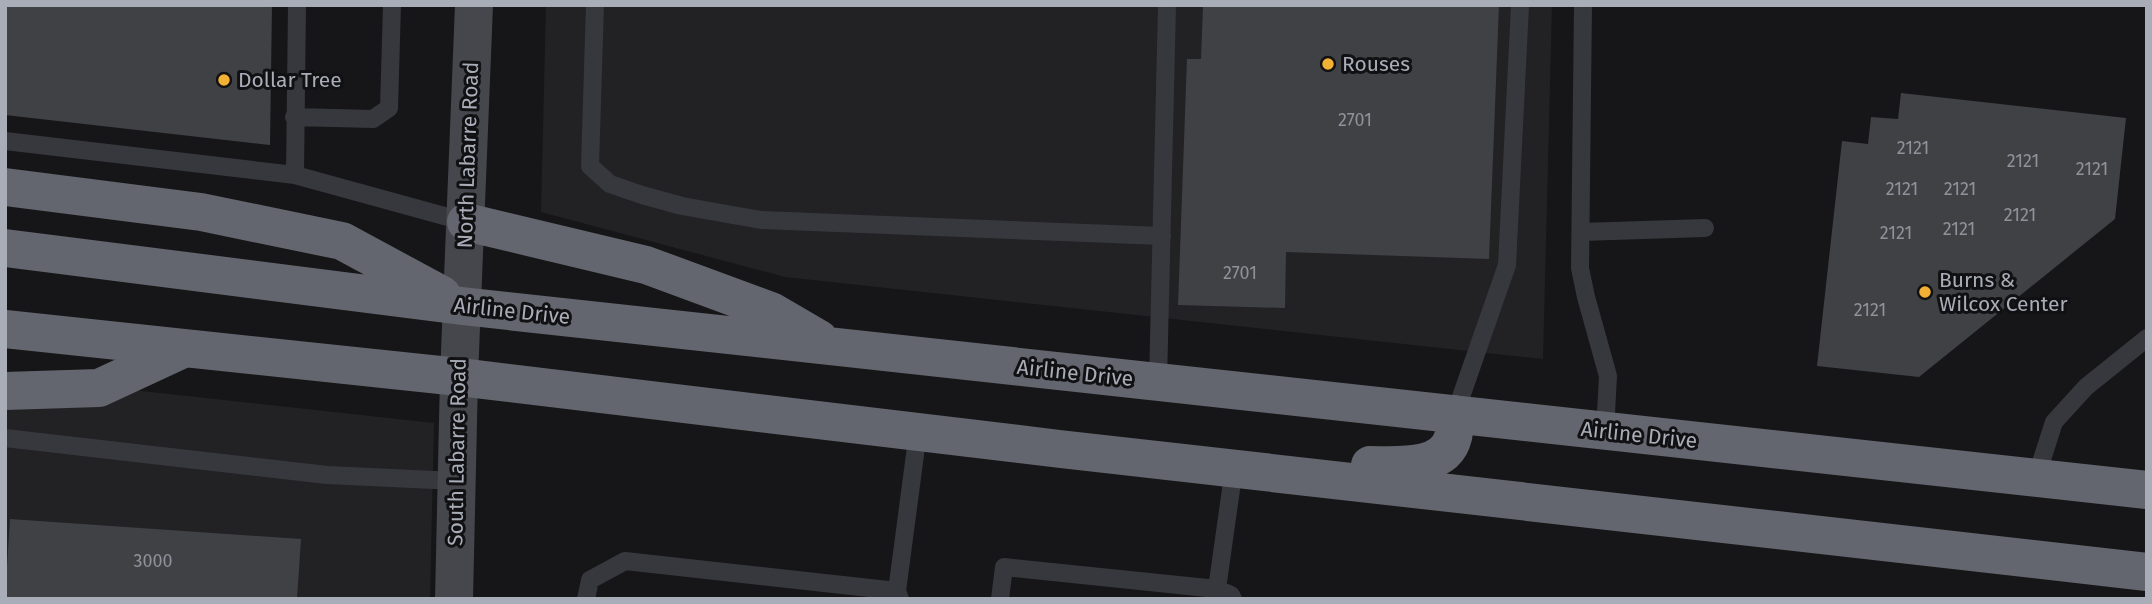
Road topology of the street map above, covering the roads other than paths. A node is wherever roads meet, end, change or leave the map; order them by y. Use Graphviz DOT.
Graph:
graph roads {
  1 [pos="298,5"];
  2 [pos="391,5"];
  3 [pos="474,5"];
  4 [pos="595,5"];
  5 [pos="1167,5"];
  6 [pos="1520,5"];
  7 [pos="1583,5"];
  8 [pos="294,117"];
  9 [pos="5,141"];
  10 [pos="295,175"];
  11 [pos="5,187"];
  12 [pos="466,222"];
  13 [pos="1704,228"];
  14 [pos="1581,232"];
  15 [pos="1162,236"];
  16 [pos="5,248"];
  17 [pos="462,306"];
  18 [pos="5,329"];
  19 [pos="2147,338"];
  20 [pos="833,347"];
  21 [pos="183,349"];
  22 [pos="459,377"];
  23 [pos="1158,382"];
  24 [pos="5,391"];
  25 [pos="1455,414"];
  26 [pos="1605,431"];
  27 [pos="918,432"];
  28 [pos="5,438"];
  29 [pos="1226,467"];
  30 [pos="2036,478"];
  31 [pos="456,481"];
  32 [pos="2147,490"];
  33 [pos="2147,572"];
  34 [pos="1217,589"];
  35 [pos="899,595"];
  36 [pos="454,599"];
  37 [pos="586,599"];
  38 [pos="1000,599"];
  39 [pos="1233,599"];
  1 -- 8 [label="lane"];
  2 -- 8 [label="lane"];
  3 -- 12 [label="street, North Labarre Road"];
  4 -- 15 [label="lane"];
  5 -- 15 [label="lane"];
  6 -- 25 [label="lane"];
  7 -- 14 [label="lane"];
  8 -- 10 [label="lane"];
  9 -- 10 [label="lane"];
  10 -- 12 [label="lane"];
  11 -- 17 [label="highway"];
  12 -- 17 [label="street, North Labarre Road"];
  12 -- 20 [label="highway"];
  13 -- 14 [label="lane"];
  14 -- 26 [label="lane"];
  15 -- 23 [label="lane"];
  16 -- 17 [label="highway, Airline Drive"];
  17 -- 20 [label="highway, Airline Drive"];
  17 -- 22 [label="street, South Labarre Road"];
  18 -- 21 [label="highway"];
  19 -- 30 [label="lane"];
  20 -- 23 [label="highway, Airline Drive"];
  21 -- 22 [label="highway"];
  21 -- 24 [label="highway"];
  22 -- 27 [label="highway"];
  22 -- 31 [label="street, South Labarre Road"];
  23 -- 25 [label="highway, Airline Drive"];
  25 -- 26 [label="highway, Airline Drive"];
  25 -- 29 [label="highway"];
  26 -- 30 [label="highway, Airline Drive"];
  27 -- 29 [label="highway"];
  27 -- 35 [label="lane"];
  28 -- 31 [label="lane"];
  29 -- 33 [label="highway"];
  29 -- 34 [label="lane"];
  30 -- 32 [label="highway, Airline Drive"];
  31 -- 36 [label="street, South Labarre Road"];
  34 -- 38 [label="lane"];
  34 -- 39 [label="lane"];
  35 -- 37 [label="lane"];
}
